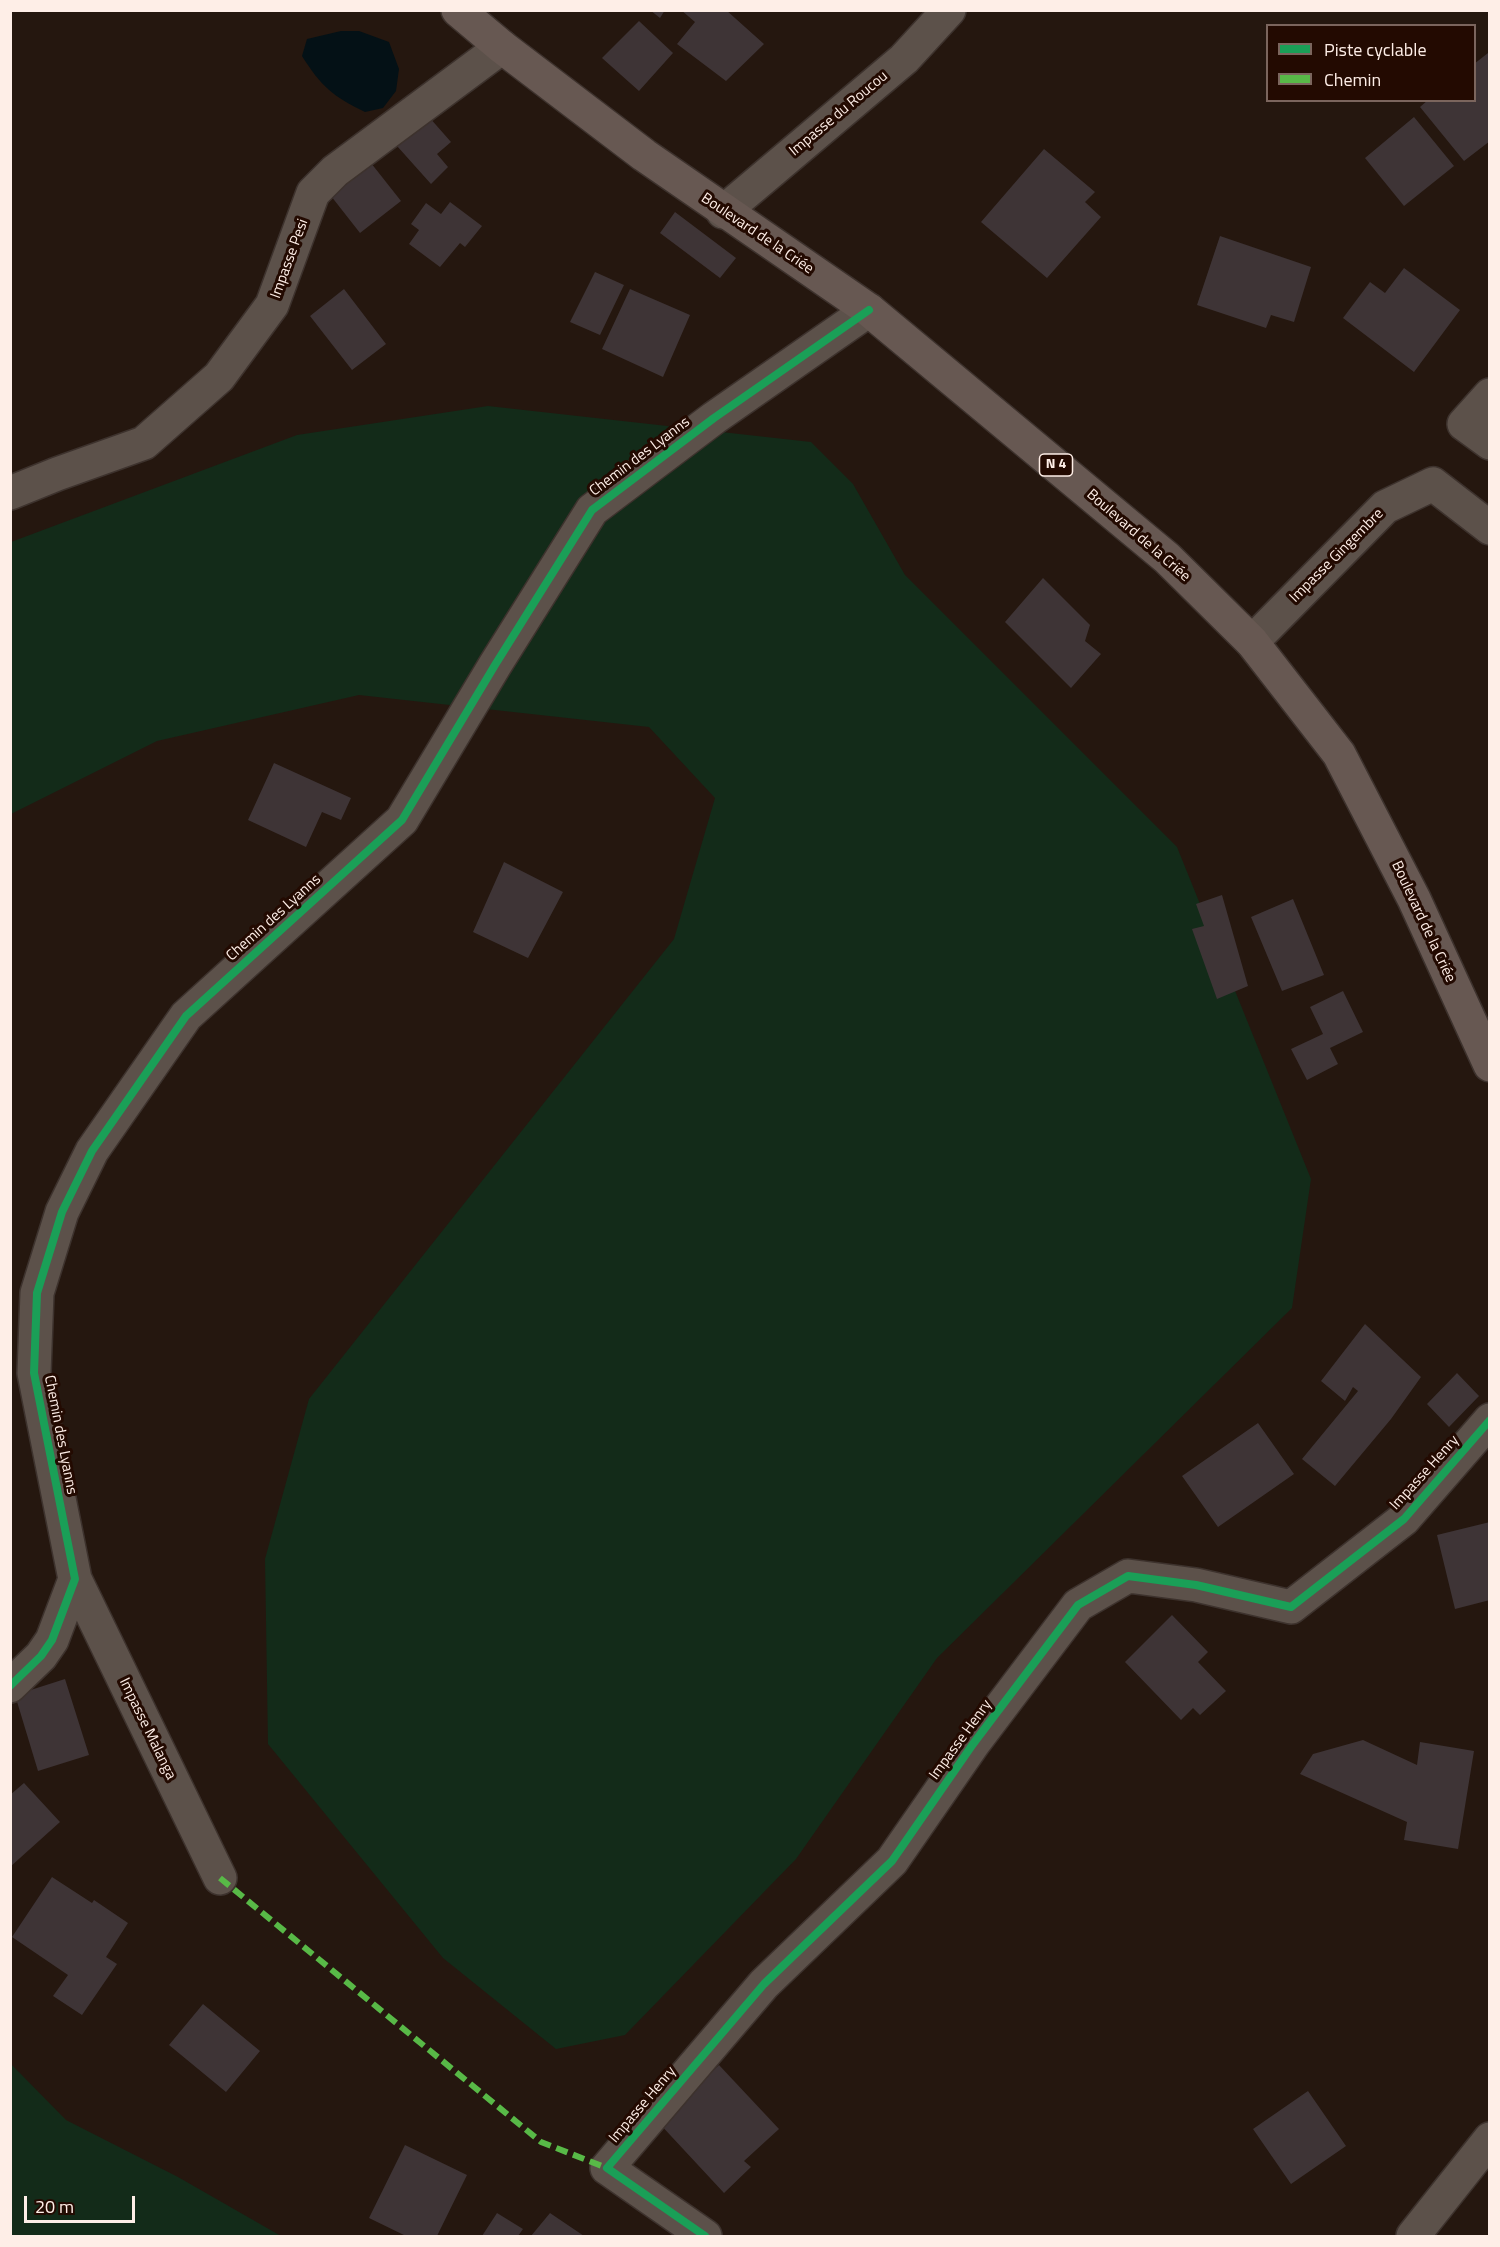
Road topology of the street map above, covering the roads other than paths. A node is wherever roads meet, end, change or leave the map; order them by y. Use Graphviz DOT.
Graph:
graph roads {
  1 [pos="458,10"];
  2 [pos="949,10"];
  3 [pos="502,47"];
  4 [pos="723,212"];
  5 [pos="869,310"];
  6 [pos="1490,395"];
  7 [pos="1490,443"];
  8 [pos="10,494"];
  9 [pos="1490,528"];
  10 [pos="1252,642"];
  11 [pos="1490,1065"];
  12 [pos="1490,1420"];
  13 [pos="75,1579"];
  14 [pos="10,1686"];
  15 [pos="220,1878"];
  16 [pos="1490,2139"];
  17 [pos="705,2236"];
  18 [pos="1413,2236"];
  1 -- 3 [label="main road, Boulevard de la Criée / N 4"];
  2 -- 4 [label="street, Impasse du Roucou"];
  3 -- 4 [label="main road, Boulevard de la Criée / N 4"];
  3 -- 8 [label="street, Impasse Pesi"];
  4 -- 5 [label="main road, Boulevard de la Criée / N 4"];
  5 -- 10 [label="main road, Boulevard de la Criée / N 4"];
  5 -- 13 [label="street, Chemin des Lyanns"];
  6 -- 7 [label="street"];
  9 -- 10 [label="street, Impasse Gingembre"];
  10 -- 11 [label="main road, Boulevard de la Criée / N 4"];
  12 -- 17 [label="street, Impasse Henry"];
  13 -- 14 [label="street"];
  13 -- 15 [label="street, Impasse Malanga"];
  16 -- 18 [label="street"];
}
